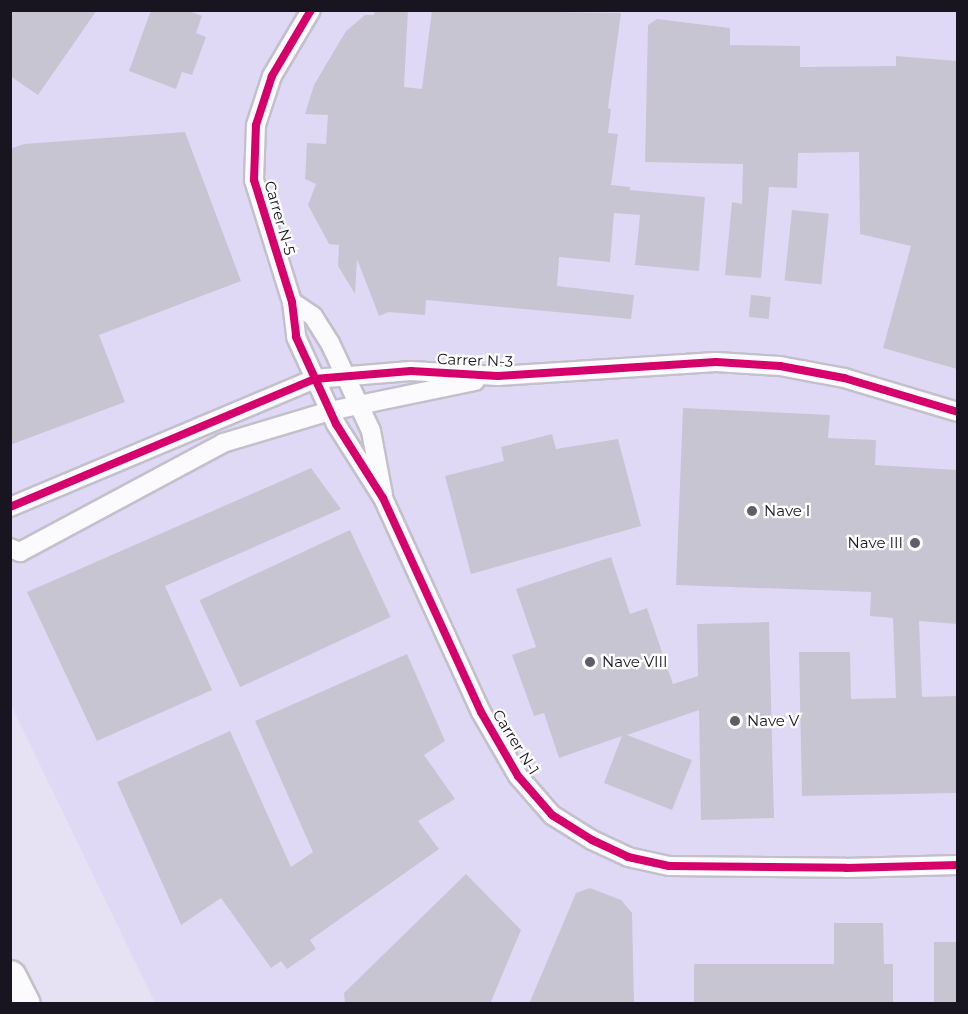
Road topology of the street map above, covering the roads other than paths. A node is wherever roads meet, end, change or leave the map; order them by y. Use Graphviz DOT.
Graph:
graph roads {
  1 [pos="303,13"];
  2 [pos="292,302"];
  3 [pos="345,376"];
  4 [pos="498,376"];
  5 [pos="314,379"];
  6 [pos="359,405"];
  7 [pos="330,411"];
  8 [pos="957,412"];
  9 [pos="383,498"];
  10 [pos="10,507"];
  11 [pos="10,548"];
  12 [pos="957,865"];
  13 [pos="10,977"];
  14 [pos="24,1004"];
  1 -- 2 [label="street, Carrer N-5"];
  2 -- 3 [label="street, Carrer N-1"];
  2 -- 5 [label="street, Carrer N-1"];
  3 -- 4 [label="street, Carrer N-3"];
  3 -- 5 [label="street, Carrer N-3"];
  3 -- 6 [label="street, Carrer N-1"];
  4 -- 6 [label="street, Carrer N-3"];
  4 -- 8 [label="street, Carrer N-3"];
  5 -- 7 [label="street, Carrer N-1"];
  5 -- 10 [label="street, Carrer N-3"];
  6 -- 7 [label="street, Carrer N-3"];
  6 -- 9 [label="street, Carrer N-1"];
  7 -- 9 [label="street, Carrer N-1"];
  7 -- 11 [label="street, Carrer N-3"];
  9 -- 12 [label="street, Carrer N-1"];
  13 -- 14 [label="highway"];
}
